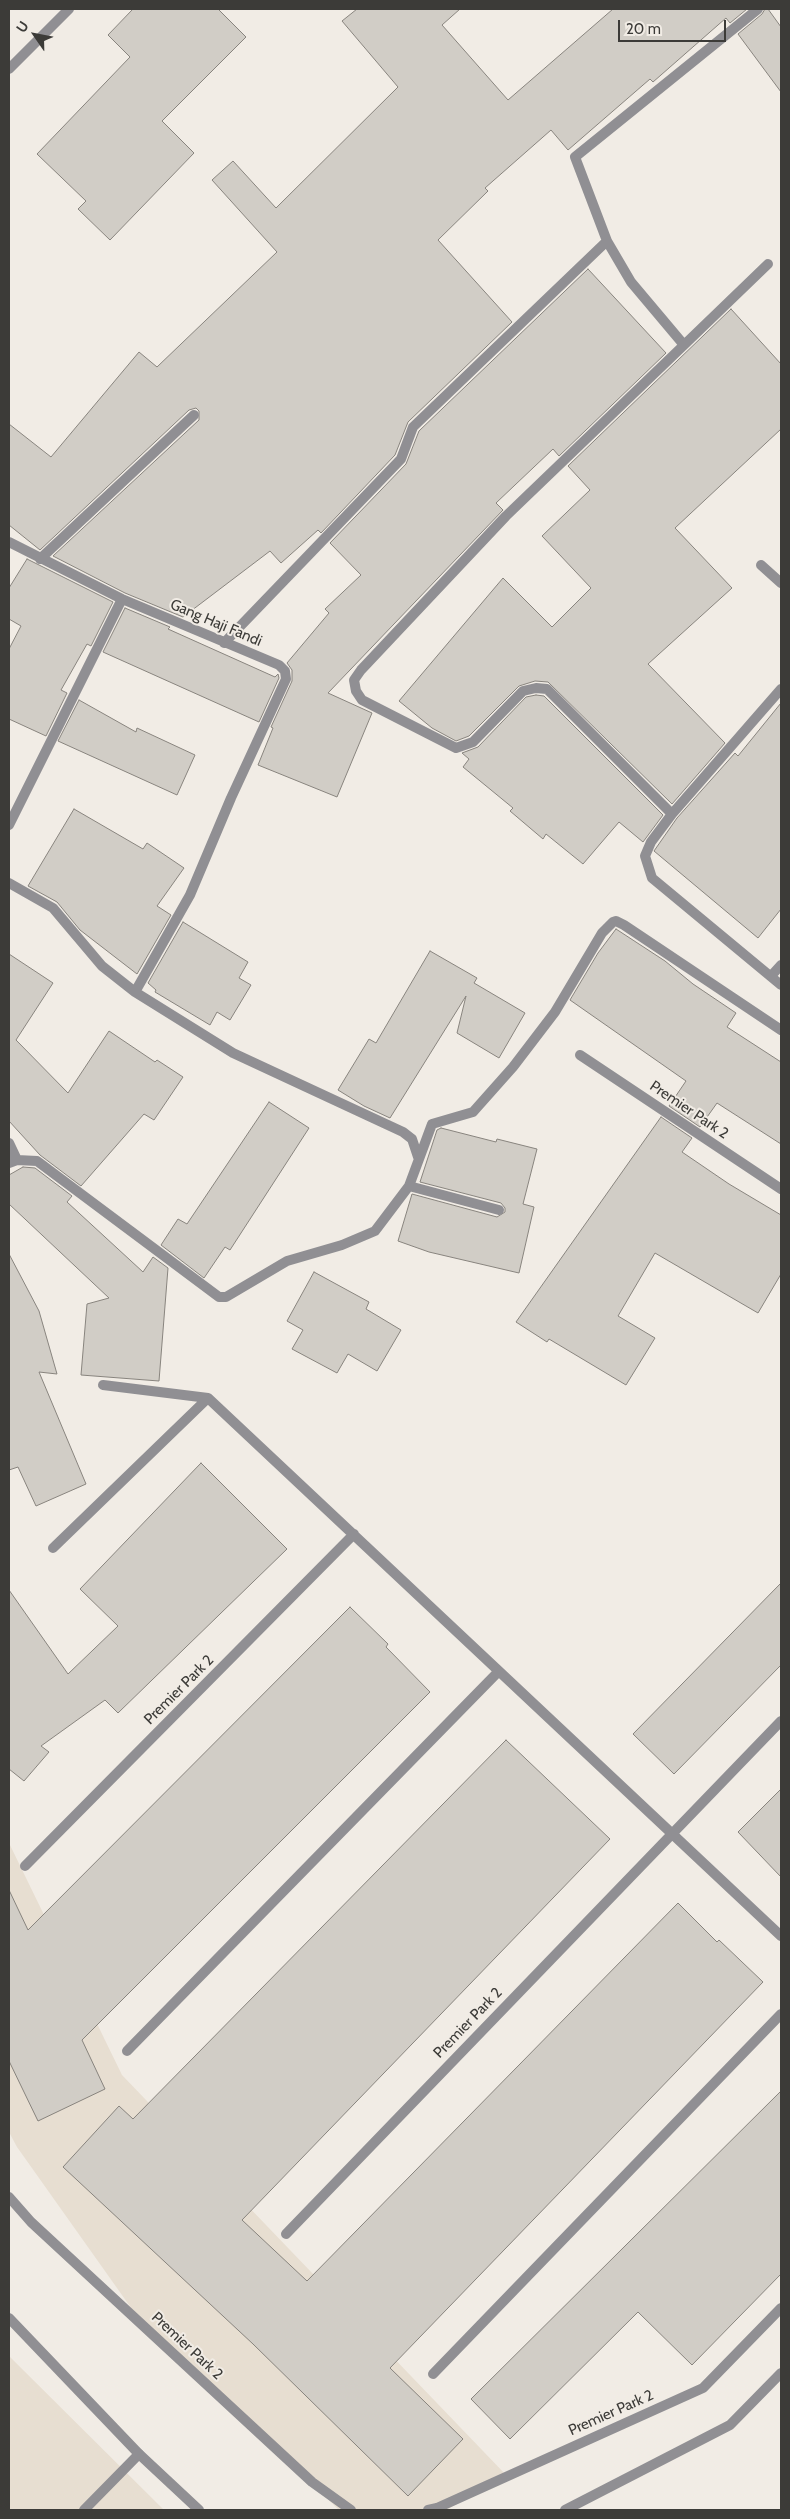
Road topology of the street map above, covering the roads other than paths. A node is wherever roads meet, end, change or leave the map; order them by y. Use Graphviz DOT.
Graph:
graph roads {
  1 [pos="69,9"];
  2 [pos="758,9"];
  3 [pos="9,69"];
  4 [pos="607,240"];
  5 [pos="768,264"];
  6 [pos="684,345"];
  7 [pos="194,415"];
  8 [pos="9,542"];
  9 [pos="40,559"];
  10 [pos="761,565"];
  11 [pos="781,583"];
  12 [pos="122,599"];
  13 [pos="224,643"];
  14 [pos="781,689"];
  15 [pos="672,814"];
  16 [pos="9,825"];
  17 [pos="9,883"];
  18 [pos="781,965"];
  19 [pos="771,976"];
  20 [pos="781,985"];
  21 [pos="135,992"];
  22 [pos="781,1030"];
  23 [pos="580,1055"];
  24 [pos="9,1143"];
  25 [pos="418,1157"];
  26 [pos="13,1162"];
  27 [pos="409,1186"];
  28 [pos="781,1189"];
  29 [pos="499,1210"];
  30 [pos="103,1385"];
  31 [pos="208,1398"];
  32 [pos="354,1534"];
  33 [pos="53,1548"];
  34 [pos="499,1671"];
  35 [pos="781,1721"];
  36 [pos="672,1833"];
  37 [pos="25,1866"];
  38 [pos="781,1936"];
  39 [pos="781,2014"];
  40 [pos="127,2051"];
  41 [pos="9,2197"];
  42 [pos="286,2234"];
  43 [pos="781,2308"];
  44 [pos="9,2318"];
  45 [pos="781,2373"];
  46 [pos="433,2374"];
  47 [pos="139,2454"];
  48 [pos="84,2510"];
  49 [pos="198,2510"];
  50 [pos="351,2510"];
  51 [pos="428,2510"];
  52 [pos="565,2510"];
  1 -- 3 [label="street"];
  2 -- 4 [label="street"];
  4 -- 6 [label="street"];
  4 -- 13 [label="street"];
  5 -- 6 [label="street"];
  6 -- 15 [label="street"];
  7 -- 9 [label="street"];
  8 -- 9 [label="street, Gang Haji Fandi"];
  9 -- 12 [label="street, Gang Haji Fandi"];
  10 -- 11 [label="street"];
  12 -- 13 [label="street, Gang Haji Fandi"];
  12 -- 16 [label="street"];
  13 -- 21 [label="street, Gang Haji Fandi"];
  14 -- 15 [label="street"];
  15 -- 19 [label="street"];
  17 -- 21 [label="street"];
  18 -- 19 [label="street"];
  19 -- 20 [label="street"];
  21 -- 25 [label="street"];
  22 -- 25 [label="street"];
  23 -- 28 [label="street, Premier Park 2"];
  24 -- 26 [label="street"];
  25 -- 27 [label="street"];
  26 -- 27 [label="street"];
  27 -- 29 [label="street"];
  30 -- 31 [label="street"];
  31 -- 32 [label="street"];
  31 -- 33 [label="street"];
  32 -- 34 [label="street"];
  32 -- 37 [label="street, Premier Park 2"];
  34 -- 36 [label="street"];
  34 -- 40 [label="street"];
  35 -- 36 [label="street, Premier Park 2"];
  36 -- 38 [label="street"];
  36 -- 42 [label="street, Premier Park 2"];
  39 -- 46 [label="street"];
  41 -- 50 [label="street, Premier Park 2"];
  43 -- 51 [label="street, Premier Park 2"];
  44 -- 47 [label="street"];
  45 -- 52 [label="street"];
  47 -- 48 [label="street"];
  47 -- 49 [label="street"];
}
